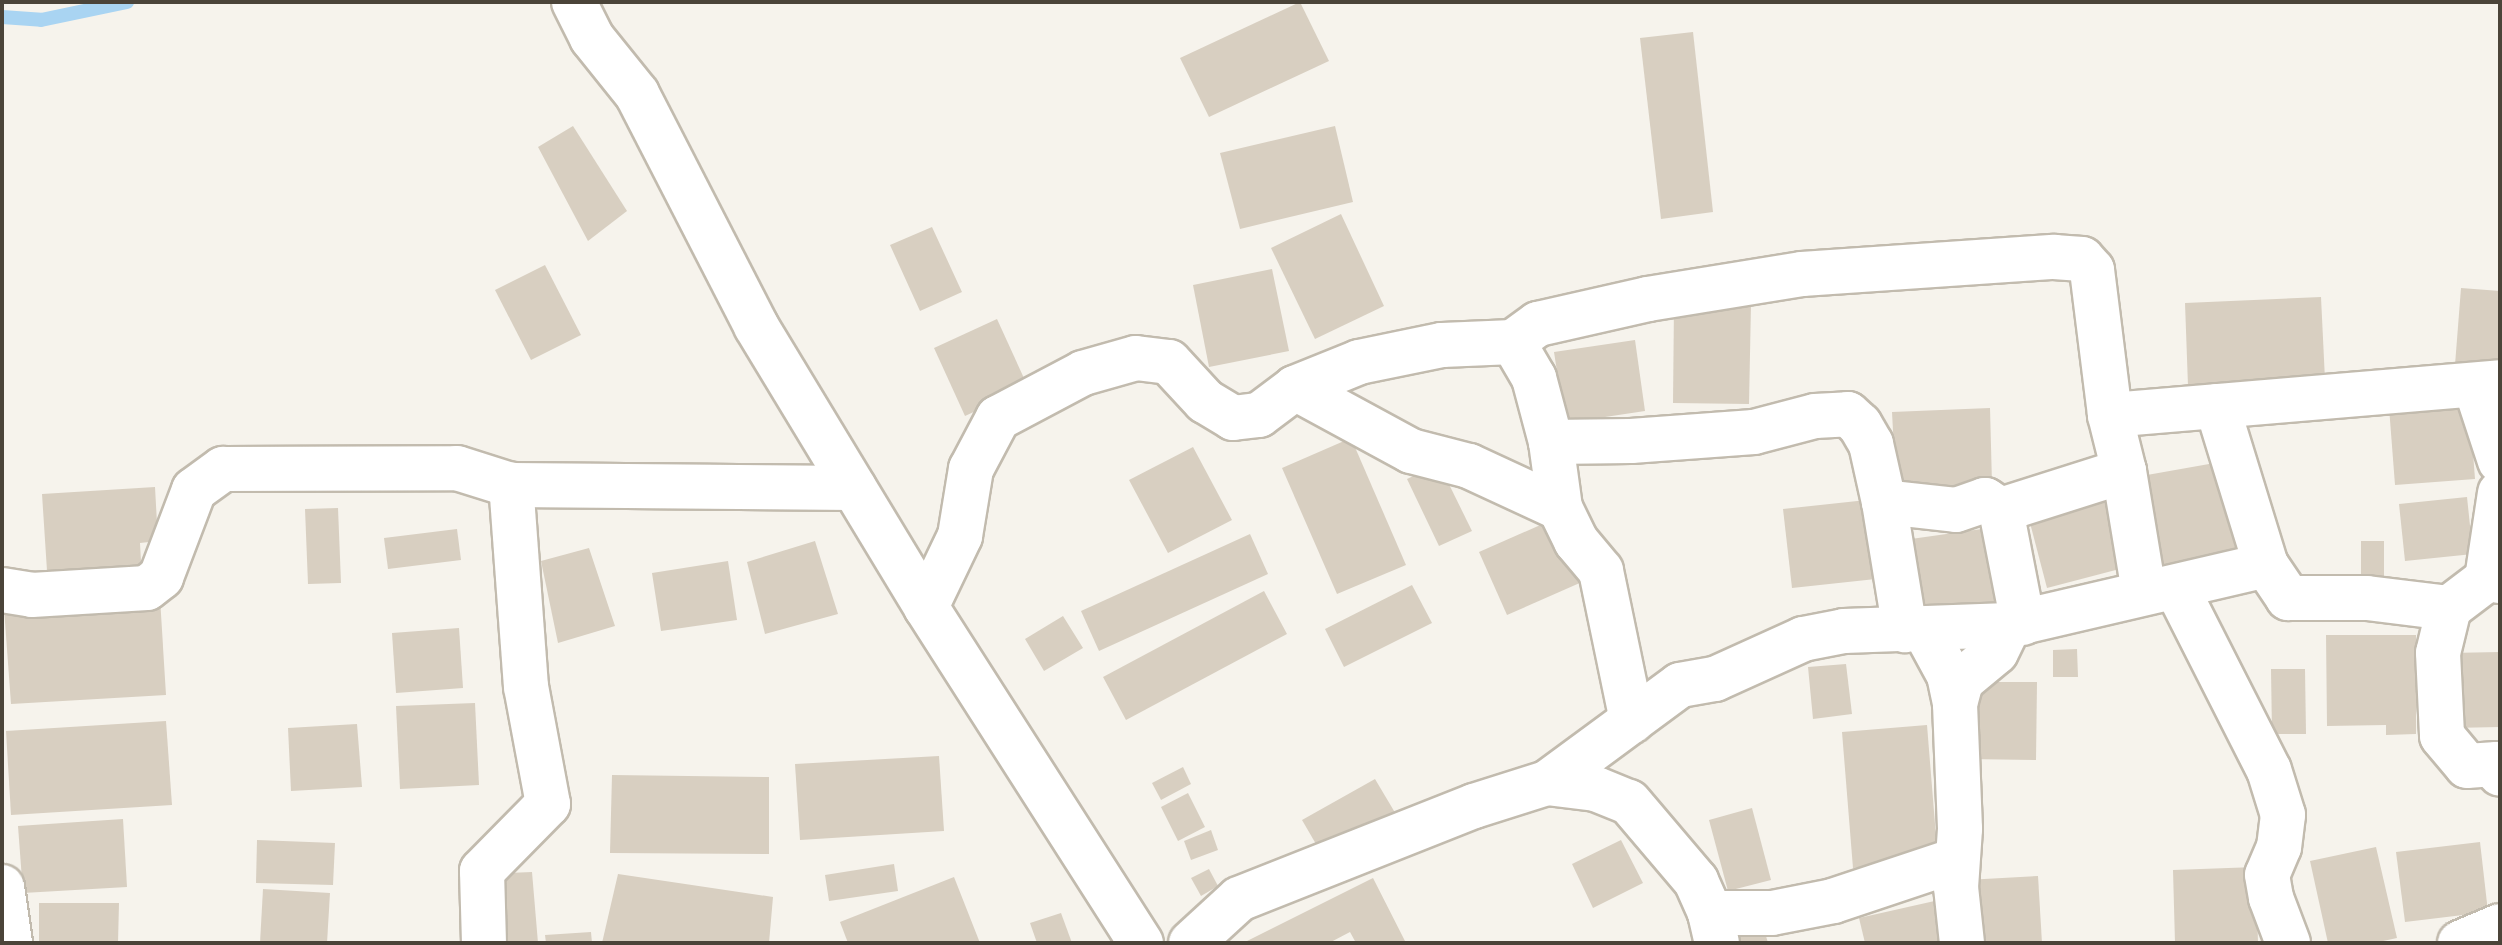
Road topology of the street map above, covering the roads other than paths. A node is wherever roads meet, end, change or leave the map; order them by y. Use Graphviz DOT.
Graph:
graph roads {
  1 [pos="574,2"];
  2 [pos="1513,342"];
  3 [pos="2488,384"];
  4 [pos="1295,388"];
  5 [pos="2217,406"];
  6 [pos="2110,415"];
  7 [pos="1551,442"];
  8 [pos="2500,461"];
  9 [pos="2124,471"];
  10 [pos="511,485"];
  11 [pos="854,488"];
  12 [pos="2500,493"];
  13 [pos="1884,502"];
  14 [pos="1560,508"];
  15 [pos="2001,510"];
  16 [pos="2266,565"];
  17 [pos="2494,580"];
  18 [pos="2,590"];
  19 [pos="2160,590"];
  20 [pos="926,607"];
  21 [pos="2449,608"];
  22 [pos="2016,624"];
  23 [pos="1914,630"];
  24 [pos="1955,704"];
  25 [pos="1627,725"];
  26 [pos="2500,774"];
  27 [pos="1547,783"];
  28 [pos="1629,802"];
  29 [pos="1956,860"];
  30 [pos="2,887"];
  31 [pos="2500,926"];
  32 [pos="1713,928"];
  33 [pos="10,943"];
  34 [pos="484,943"];
  35 [pos="1141,943"];
  36 [pos="1191,943"];
  37 [pos="1962,943"];
  38 [pos="2288,943"];
  39 [pos="2460,943"];
  1 -- 11 [label="street"];
  2 -- 4 [label="street"];
  2 -- 6 [label="street"];
  2 -- 7 [label="street"];
  3 -- 5 [label="street"];
  3 -- 8 [label="street"];
  4 -- 14 [label="street"];
  4 -- 20 [label="street"];
  5 -- 6 [label="street"];
  5 -- 16 [label="street"];
  6 -- 9 [label="street"];
  7 -- 13 [label="street"];
  7 -- 14 [label="street"];
  9 -- 15 [label="street"];
  9 -- 19 [label="street"];
  10 -- 11 [label="street"];
  10 -- 18 [label="street"];
  10 -- 34 [label="street"];
  11 -- 20 [label="street"];
  12 -- 17 [label="street"];
  13 -- 15 [label="street"];
  13 -- 23 [label="street"];
  14 -- 25 [label="street"];
  15 -- 22 [label="street"];
  16 -- 19 [label="street"];
  16 -- 21 [label="street"];
  17 -- 21 [label="street"];
  19 -- 22 [label="street"];
  19 -- 38 [label="street"];
  20 -- 35 [label="street"];
  21 -- 26 [label="street"];
  22 -- 23 [label="street"];
  22 -- 24 [label="street"];
  23 -- 24 [label="street"];
  23 -- 25 [label="street"];
  24 -- 29 [label="street"];
  25 -- 27 [label="street"];
  25 -- 28 [label="street"];
  27 -- 28 [label="street"];
  27 -- 36 [label="street"];
  28 -- 32 [label="street"];
  29 -- 32 [label="street"];
  29 -- 37 [label="street"];
  30 -- 33 [label="street"];
  31 -- 39 [label="street"];
}
